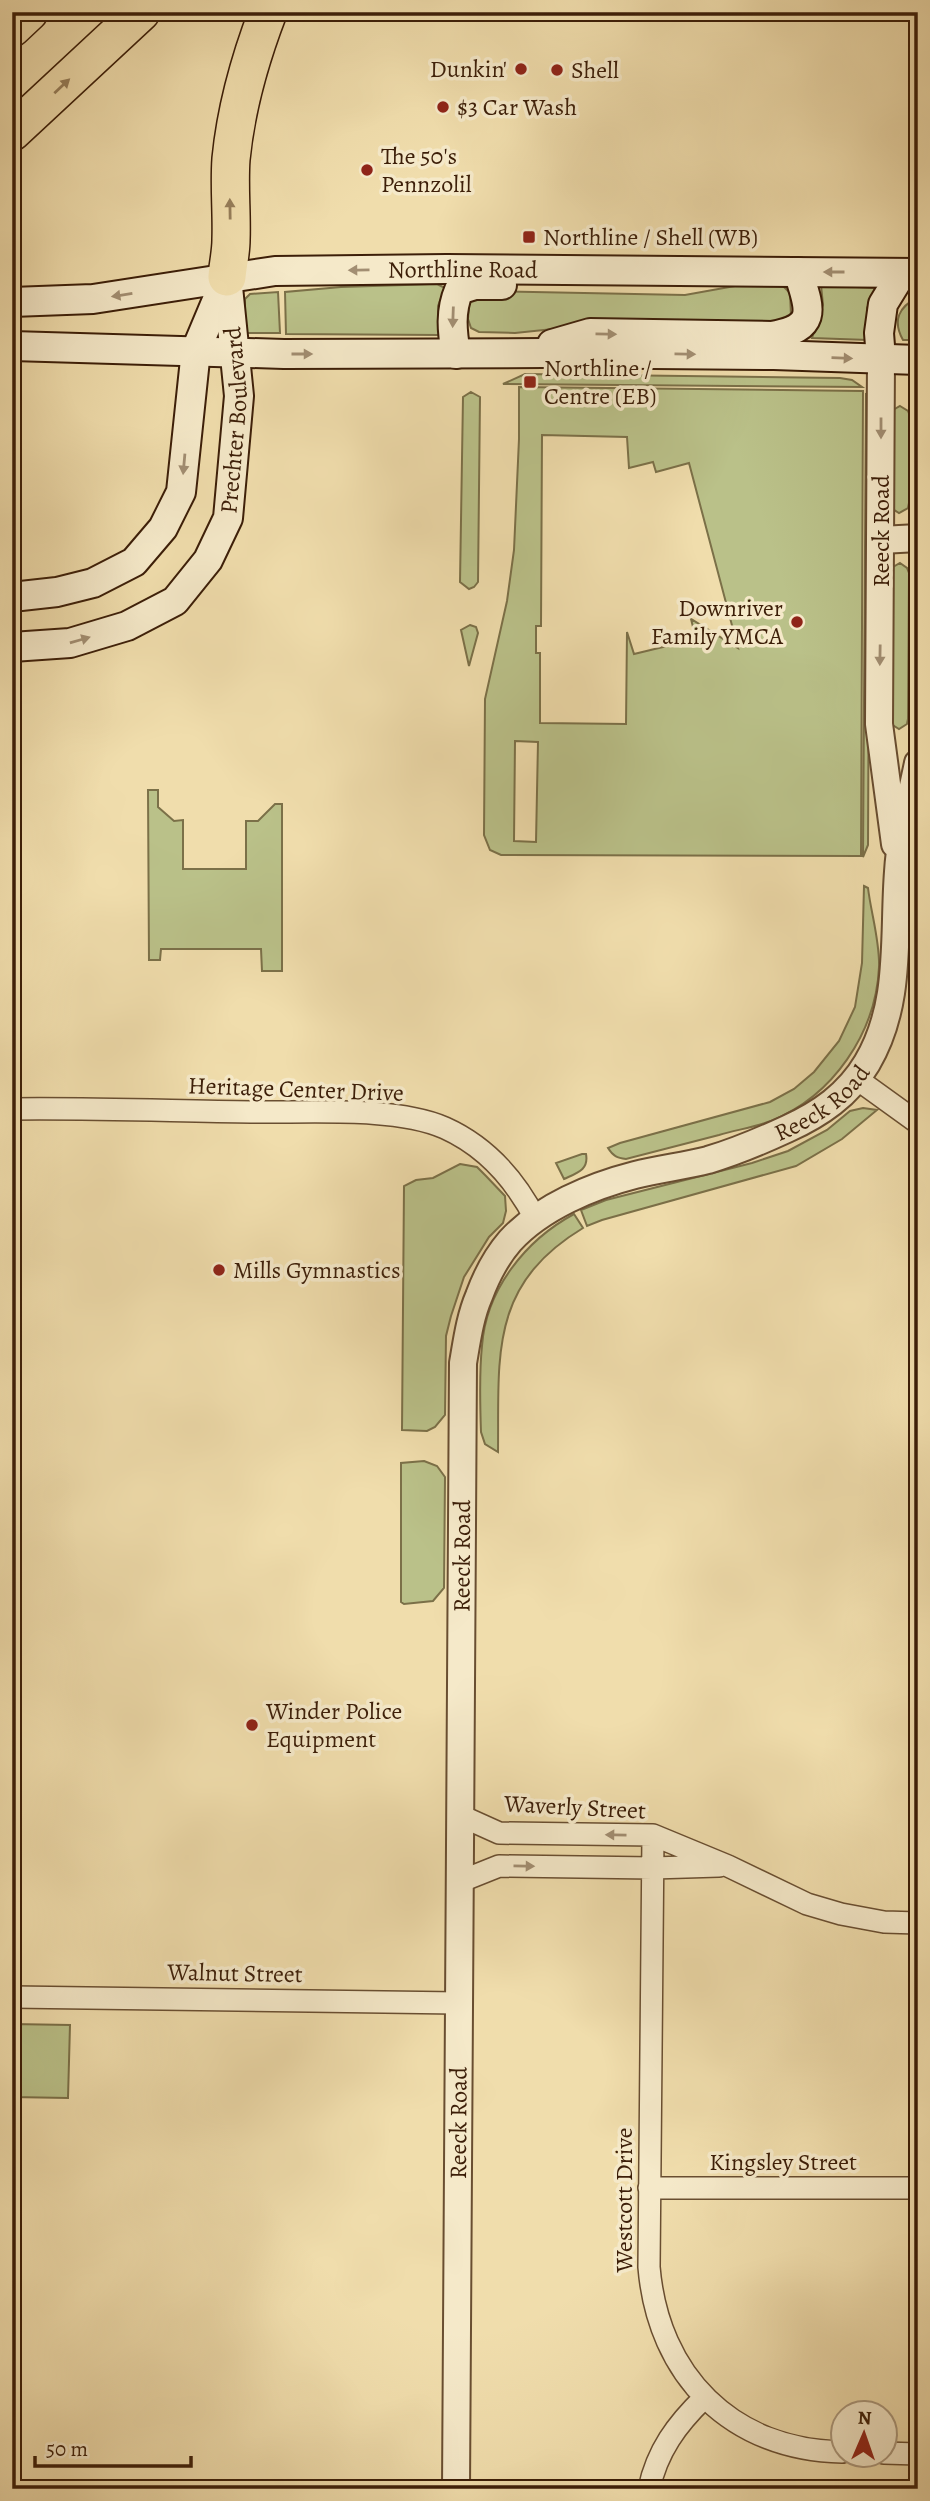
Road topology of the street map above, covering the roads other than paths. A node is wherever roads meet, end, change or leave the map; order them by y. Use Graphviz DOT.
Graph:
graph roads {
  1 [pos="29,12"];
  2 [pos="141,12"];
  3 [pos="268,12"];
  4 [pos="12,28"];
  5 [pos="12,132"];
  6 [pos="715,271"];
  7 [pos="798,272"];
  8 [pos="910,273"];
  9 [pos="227,277"];
  10 [pos="12,302"];
  11 [pos="12,346"];
  12 [pos="196,350"];
  13 [pos="233,352"];
  14 [pos="516,353"];
  15 [pos="456,354"];
  16 [pos="881,359"];
  17 [pos="918,360"];
  18 [pos="918,538"];
  19 [pos="881,540"];
  20 [pos="12,597"];
  21 [pos="12,647"];
  22 [pos="918,763"];
  23 [pos="898,870"];
  24 [pos="857,1079"];
  25 [pos="12,1109"];
  26 [pos="918,1123"];
  27 [pos="536,1220"];
  28 [pos="459,1815"];
  29 [pos="653,1835"];
  30 [pos="728,1866"];
  31 [pos="653,1868"];
  32 [pos="459,1882"];
  33 [pos="918,1923"];
  34 [pos="12,1997"];
  35 [pos="457,2003"];
  36 [pos="649,2188"];
  37 [pos="918,2188"];
  38 [pos="704,2398"];
  39 [pos="828,2451"];
  40 [pos="898,2453"];
  41 [pos="918,2454"];
  42 [pos="456,2489"];
  43 [pos="649,2489"];
  1 -- 4 [label="highway"];
  5 -- 2 [label="highway, one-way"];
  9 -- 3 [label="highway, one-way"];
  6 -- 7 [label="main road, Northline Road"];
  6 -- 9 [label="main road, Northline Road, one-way"];
  6 -- 15 [label="main road, one-way"];
  8 -- 7 [label="main road, Northline Road, one-way"];
  14 -- 7 [label="main road, one-way"];
  8 -- 16 [label="main road"];
  9 -- 10 [label="main road, Northline Road, one-way"];
  9 -- 12 [label="main road, Prechter Boulevard"];
  9 -- 13 [label="main road, Prechter Boulevard"];
  11 -- 12 [label="main road"];
  12 -- 13 [label="main road"];
  12 -- 20 [label="main road, Prechter Boulevard, one-way"];
  13 -- 15 [label="main road, one-way"];
  21 -- 13 [label="main road, Prechter Boulevard, one-way"];
  14 -- 15 [label="main road"];
  14 -- 16 [label="main road, one-way"];
  16 -- 17 [label="main road"];
  16 -- 19 [label="street, Reeck Road, one-way"];
  18 -- 19 [label="street"];
  19 -- 23 [label="street, Reeck Road, one-way"];
  22 -- 23 [label="street, Reeck Road"];
  23 -- 24 [label="street, Reeck Road"];
  24 -- 26 [label="street"];
  24 -- 27 [label="street, Reeck Road"];
  25 -- 27 [label="street, Heritage Center Drive"];
  27 -- 28 [label="street, Reeck Road"];
  29 -- 28 [label="street, Waverly Street, one-way"];
  28 -- 32 [label="street, Reeck Road"];
  29 -- 30 [label="street, Waverly Street"];
  29 -- 31 [label="street, Westcott Drive"];
  30 -- 31 [label="street, Waverly Street"];
  30 -- 33 [label="street, Waverly Street"];
  32 -- 31 [label="street, Waverly Street, one-way"];
  31 -- 36 [label="street, Westcott Drive"];
  32 -- 35 [label="street, Reeck Road"];
  34 -- 35 [label="street, Walnut Street"];
  35 -- 42 [label="street, Reeck Road"];
  36 -- 37 [label="street, Kingsley Street"];
  36 -- 38 [label="street, Westcott Drive"];
  38 -- 39 [label="street, Westcott Drive"];
  38 -- 43 [label="street"];
  40 -- 41 [label="street"];
}
